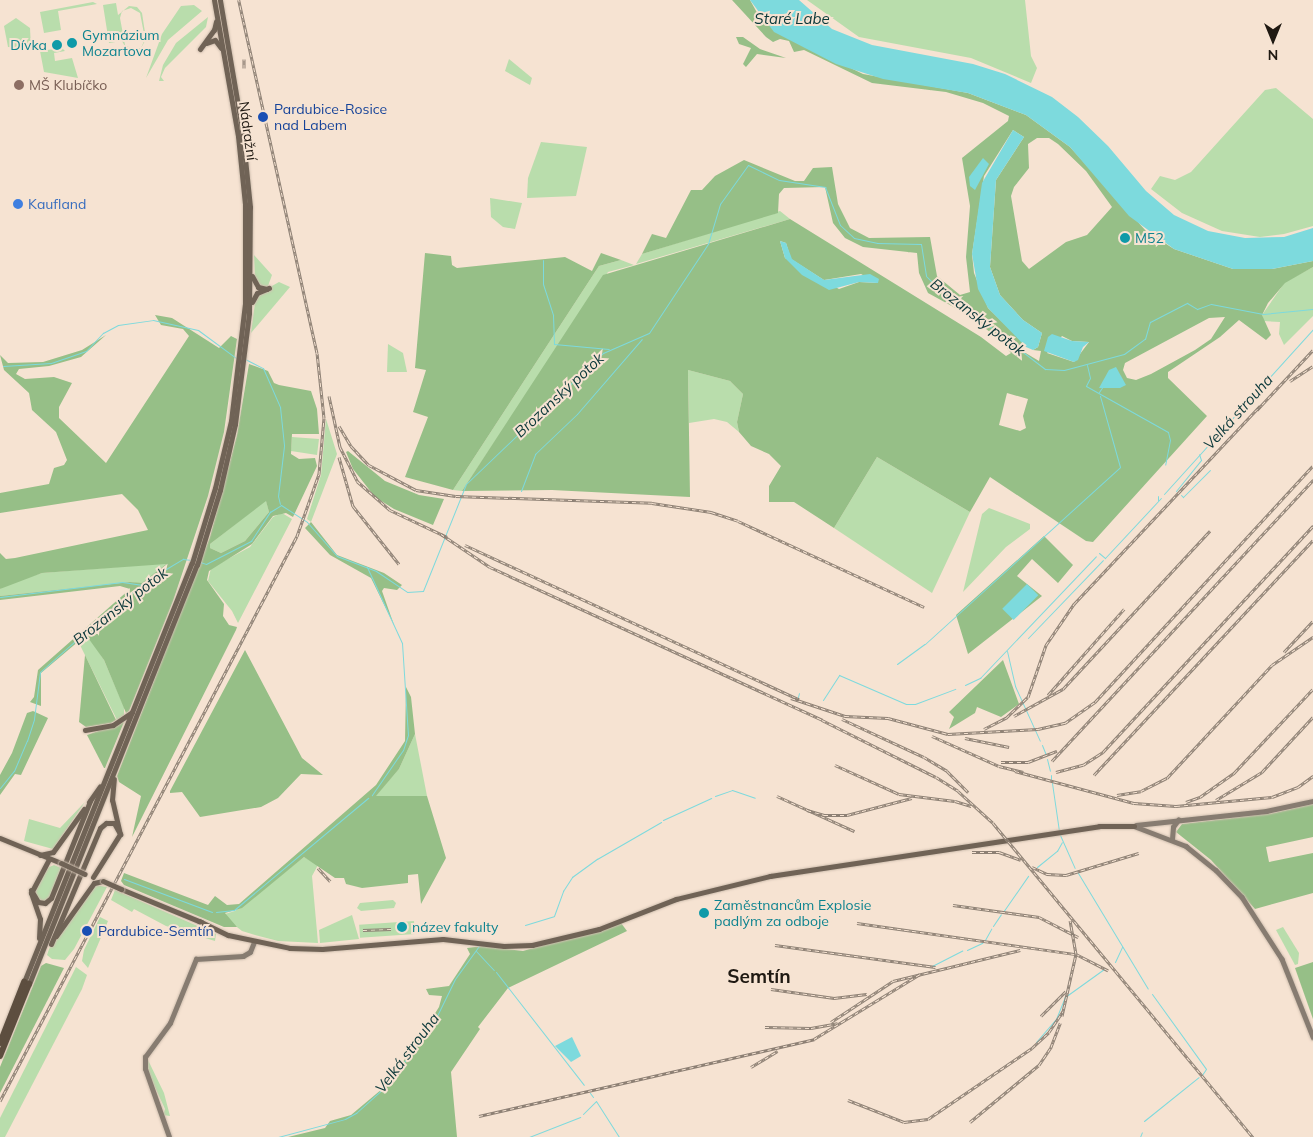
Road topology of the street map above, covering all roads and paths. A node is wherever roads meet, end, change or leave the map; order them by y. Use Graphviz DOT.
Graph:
graph roads {
  1 [pos="214,0"];
  2 [pos="220,0"];
  3 [pos="216,10"];
  4 [pos="224,55"];
  5 [pos="251,274"];
  6 [pos="250,307"];
  7 [pos="244,353"];
  8 [pos="194,564"];
  9 [pos="134,710"];
  10 [pos="85,730"];
  11 [pos="117,765"];
  12 [pos="107,775"];
  13 [pos="90,801"];
  14 [pos="1313,801"];
  15 [pos="1179,820"];
  16 [pos="1134,826"];
  17 [pos="120,834"];
  18 [pos="0,838"];
  19 [pos="1172,839"];
  20 [pos="40,855"];
  21 [pos="49,859"];
  22 [pos="45,866"];
  23 [pos="93,877"];
  24 [pos="103,881"];
  25 [pos="31,890"];
  26 [pos="254,942"];
  27 [pos="50,944"];
  28 [pos="35,962"];
  29 [pos="27,983"];
  30 [pos="1313,1037"];
  31 [pos="0,1042"];
  32 [pos="0,1056"];
  33 [pos="169,1137"];
  1 -- 3 [label="main road, Nádražní"];
  2 -- 5 [label="main road, Nádražní"];
  3 -- 4 [label="main road, Nádražní"];
  3 -- 4 [label="main road"];
  4 -- 7 [label="main road, Nádražní"];
  5 -- 6 [label="main road, Nádražní"];
  5 -- 6 [label="main road"];
  6 -- 7 [label="main road, Nádražní"];
  7 -- 8 [label="main road"];
  8 -- 9 [label="main road"];
  8 -- 11 [label="main road"];
  9 -- 10 [label="main road"];
  9 -- 12 [label="main road"];
  11 -- 17 [label="main road"];
  11 -- 28 [label="main road"];
  12 -- 13 [label="main road"];
  12 -- 28 [label="main road"];
  13 -- 20 [label="main road"];
  13 -- 25 [label="main road"];
  14 -- 15 [label="street"];
  15 -- 16 [label="street"];
  15 -- 19 [label="street"];
  16 -- 19 [label="street"];
  16 -- 26 [label="main road"];
  17 -- 23 [label="main road"];
  17 -- 27 [label="main road"];
  18 -- 20 [label="main road"];
  19 -- 30 [label="street"];
  20 -- 21 [label="main road"];
  20 -- 22 [label="main road"];
  21 -- 22 [label="main road"];
  21 -- 23 [label="main road, bridge"];
  22 -- 25 [label="main road"];
  23 -- 24 [label="main road"];
  24 -- 26 [label="main road, bridge"];
  24 -- 27 [label="main road"];
  25 -- 28 [label="main road"];
  26 -- 33 [label="street"];
  27 -- 28 [label="main road"];
  28 -- 29 [label="main road"];
  29 -- 31 [label="highway"];
  29 -- 32 [label="highway"];
}
